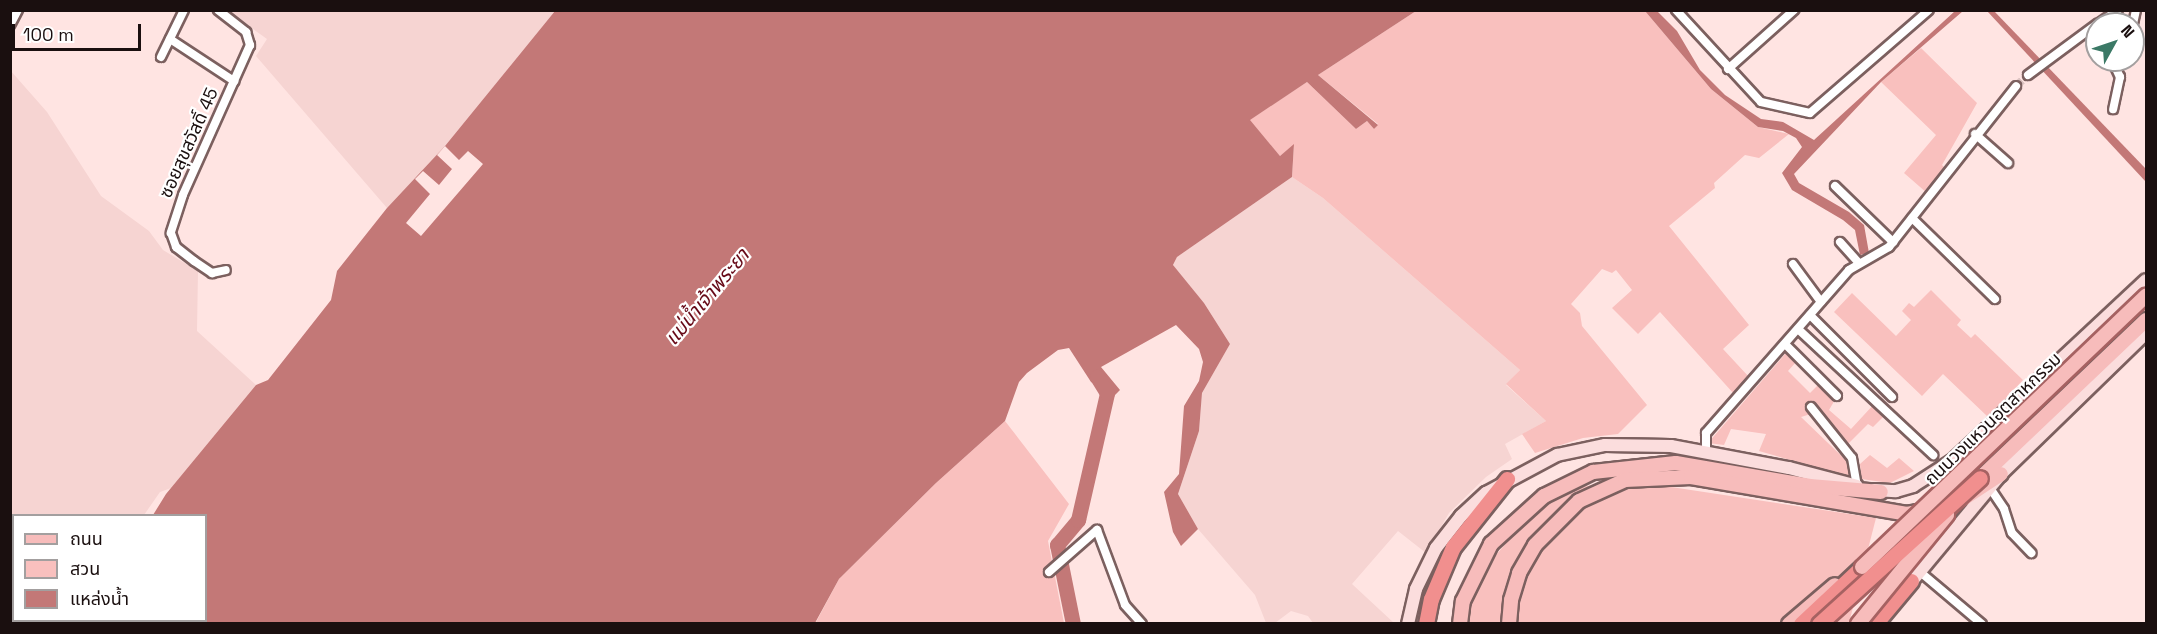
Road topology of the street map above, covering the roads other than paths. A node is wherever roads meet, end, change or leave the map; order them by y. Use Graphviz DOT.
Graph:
graph roads {
  1 [pos="18,10"];
  2 [pos="184,10"];
  3 [pos="218,10"];
  4 [pos="1676,10"];
  5 [pos="1794,10"];
  6 [pos="1911,10"];
  7 [pos="1929,10"];
  8 [pos="1918,19"];
  9 [pos="10,25"];
  10 [pos="2085,33"];
  11 [pos="170,39"];
  12 [pos="161,57"];
  13 [pos="1728,69"];
  14 [pos="2031,72"];
  15 [pos="2118,72"];
  16 [pos="234,81"];
  17 [pos="2016,86"];
  18 [pos="2113,110"];
  19 [pos="1975,134"];
  20 [pos="2008,163"];
  21 [pos="1835,186"];
  22 [pos="1912,218"];
  23 [pos="1840,242"];
  24 [pos="1893,242"];
  25 [pos="1858,262"];
  26 [pos="1793,264"];
  27 [pos="226,270"];
  28 [pos="2146,280"];
  29 [pos="2146,296"];
  30 [pos="1995,299"];
  31 [pos="1821,302"];
  32 [pos="1810,315"];
  33 [pos="2146,320"];
  34 [pos="1798,329"];
  35 [pos="2146,333"];
  36 [pos="1786,345"];
  37 [pos="1837,396"];
  38 [pos="1892,397"];
  39 [pos="1811,407"];
  40 [pos="1706,451"];
  41 [pos="1933,455"];
  42 [pos="2001,474"];
  43 [pos="1507,479"];
  44 [pos="1985,483"];
  45 [pos="1857,486"];
  46 [pos="1881,492"];
  47 [pos="2031,553"];
  48 [pos="1862,567"];
  49 [pos="1049,572"];
  50 [pos="1915,576"];
  51 [pos="1142,624"];
  52 [pos="1408,624"];
  53 [pos="1426,624"];
  54 [pos="1460,624"];
  55 [pos="1509,624"];
  56 [pos="1789,624"];
  57 [pos="1800,624"];
  58 [pos="1819,624"];
  59 [pos="1858,624"];
  60 [pos="1875,624"];
  61 [pos="1885,624"];
  62 [pos="1982,624"];
  1 -- 9 [label="street"];
  2 -- 11 [label="street"];
  3 -- 16 [label="street, ซอยสุขสวัสดิ์ 45"];
  4 -- 13 [label="street"];
  5 -- 13 [label="street"];
  6 -- 8 [label="street"];
  7 -- 8 [label="street"];
  8 -- 13 [label="street"];
  10 -- 14 [label="street"];
  11 -- 12 [label="street"];
  11 -- 16 [label="street"];
  15 -- 18 [label="street"];
  16 -- 27 [label="street, ซอยสุขสวัสดิ์ 45"];
  17 -- 19 [label="street"];
  19 -- 20 [label="street"];
  19 -- 22 [label="street"];
  21 -- 24 [label="street"];
  22 -- 24 [label="street"];
  22 -- 30 [label="street"];
  23 -- 25 [label="street"];
  24 -- 25 [label="street"];
  25 -- 31 [label="street"];
  26 -- 31 [label="street"];
  28 -- 46 [label="street"];
  29 -- 48 [label="main road, ถนนวงแหวนอุตสาหกรรม, bridge"];
  31 -- 32 [label="street"];
  32 -- 34 [label="street"];
  32 -- 38 [label="street"];
  33 -- 44 [label="main road, ถนนวงแหวนอุตสาหกรรม"];
  34 -- 36 [label="street"];
  34 -- 41 [label="street"];
  35 -- 42 [label="street"];
  36 -- 37 [label="street"];
  36 -- 40 [label="street"];
  39 -- 45 [label="street"];
  40 -- 43 [label="street"];
  40 -- 45 [label="street"];
  42 -- 44 [label="street"];
  42 -- 55 [label="main road"];
  43 -- 52 [label="street"];
  43 -- 53 [label="highway"];
  44 -- 47 [label="street"];
  44 -- 50 [label="street"];
  44 -- 58 [label="highway, bridge"];
  44 -- 59 [label="main road, ถนนวงแหวนอุตสาหกรรม, bridge"];
  45 -- 46 [label="street"];
  46 -- 54 [label="main road"];
  48 -- 56 [label="main road, ถนนวงแหวนอุตสาหกรรม"];
  48 -- 57 [label="highway"];
  49 -- 51 [label="street"];
  50 -- 60 [label="highway"];
  50 -- 61 [label="street"];
  50 -- 62 [label="street"];
}
